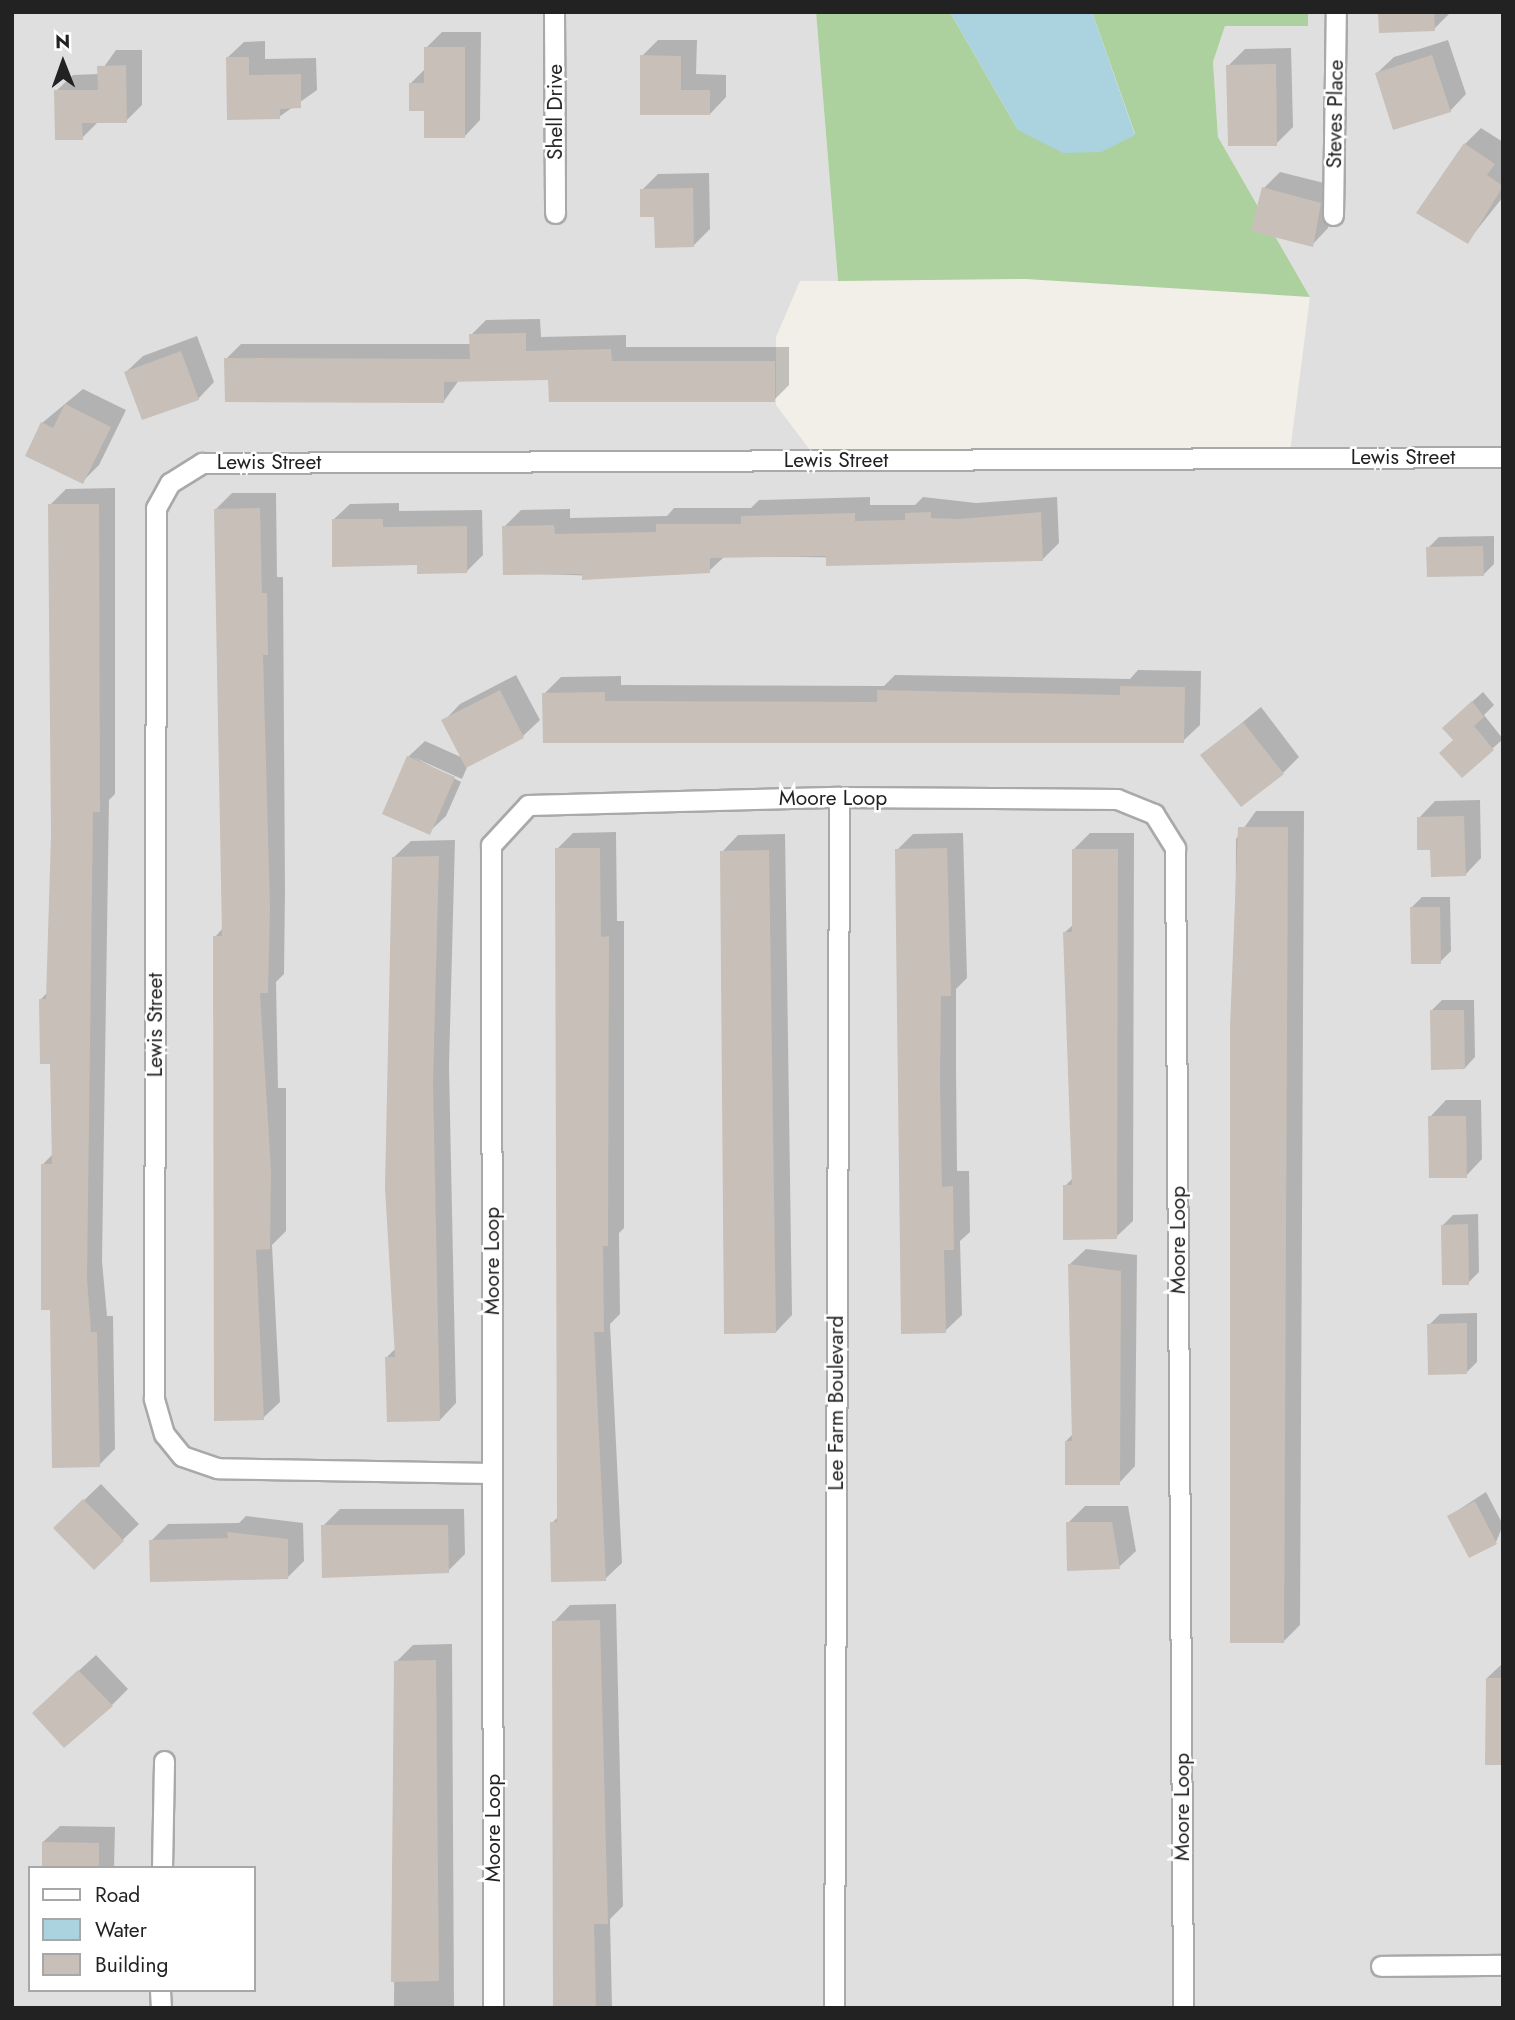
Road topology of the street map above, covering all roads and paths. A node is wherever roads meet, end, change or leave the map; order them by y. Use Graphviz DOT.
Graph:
graph roads {
  1 [pos="554,12"];
  2 [pos="1336,12"];
  3 [pos="555,213"];
  4 [pos="1333,215"];
  5 [pos="1503,457"];
  6 [pos="839,797"];
  7 [pos="492,1473"];
  8 [pos="164,1761"];
  9 [pos="162,1866"];
  10 [pos="1503,1965"];
  11 [pos="1381,1966"];
  12 [pos="493,2008"];
  13 [pos="834,2008"];
  14 [pos="1183,2008"];
  1 -- 3 [label="street, Shell Drive"];
  2 -- 4 [label="street, Steves Place"];
  5 -- 7 [label="street, Lewis Street"];
  6 -- 7 [label="street, Moore Loop"];
  6 -- 13 [label="street, Lee Farm Boulevard"];
  6 -- 14 [label="street, Moore Loop"];
  7 -- 12 [label="street, Moore Loop"];
  8 -- 9 [label="street"];
  10 -- 11 [label="street"];
}
